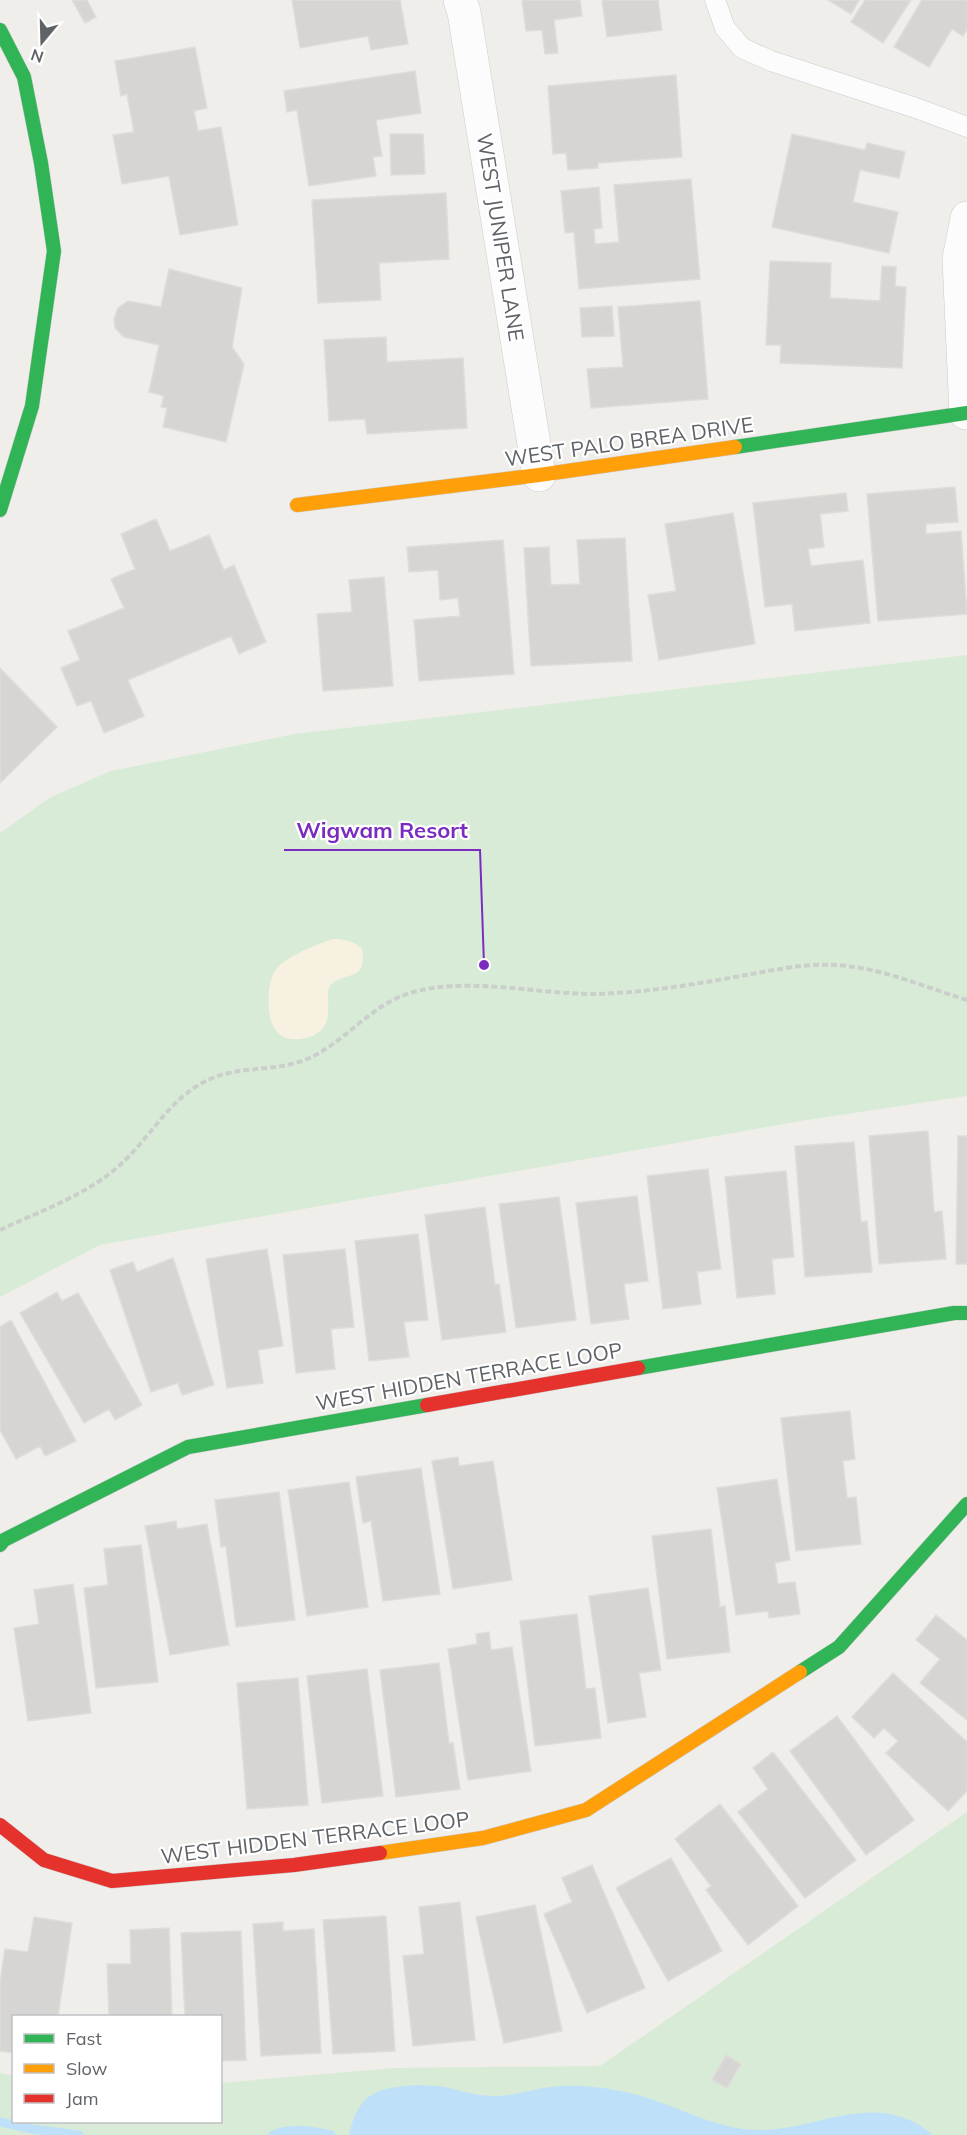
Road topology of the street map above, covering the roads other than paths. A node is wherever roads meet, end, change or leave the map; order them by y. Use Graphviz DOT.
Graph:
graph roads {
  1 [pos="460,0"];
  2 [pos="715,0"];
  3 [pos="0,30"];
  4 [pos="967,127"];
  5 [pos="967,218"];
  6 [pos="966,413"];
  7 [pos="539,475"];
  8 [pos="297,505"];
  9 [pos="0,510"];
  10 [pos="967,1313"];
  11 [pos="967,1504"];
  12 [pos="0,1545"];
  13 [pos="0,1825"];
  1 -- 7 [label="street, WEST JUNIPER LANE"];
  2 -- 4 [label="lane"];
  3 -- 9 [label="street"];
  5 -- 6 [label="street"];
  6 -- 7 [label="street, WEST PALO BREA DRIVE"];
  7 -- 8 [label="street, WEST PALO BREA DRIVE"];
  10 -- 12 [label="street, WEST HIDDEN TERRACE LOOP"];
  11 -- 13 [label="street, WEST HIDDEN TERRACE LOOP"];
}
